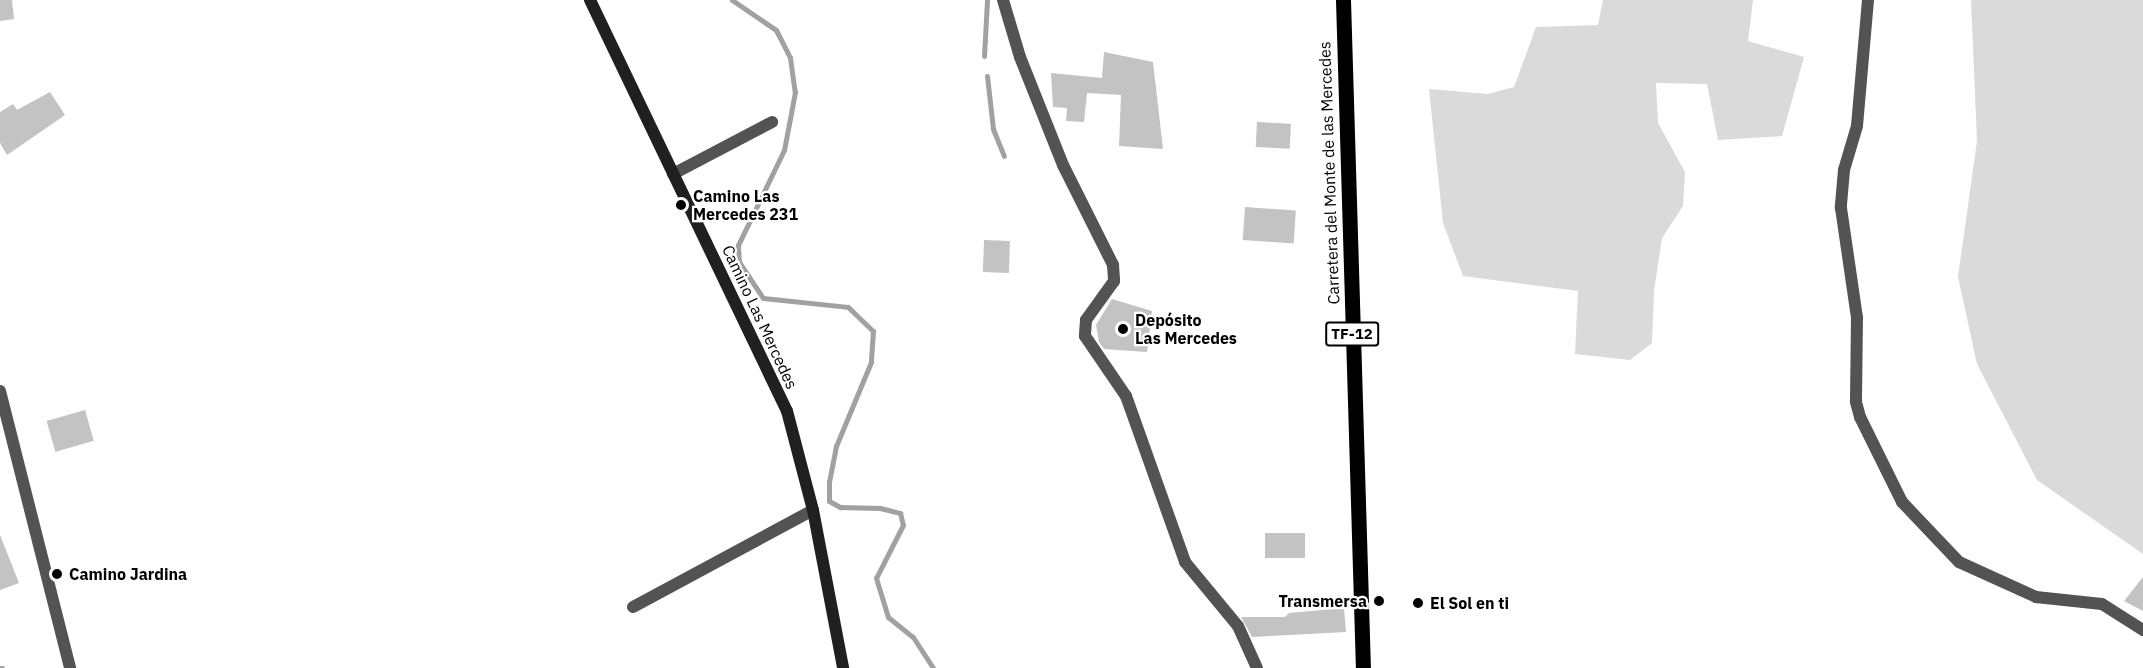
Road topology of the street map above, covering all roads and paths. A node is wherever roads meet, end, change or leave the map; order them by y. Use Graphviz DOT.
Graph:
graph roads {
  1 [pos="590,0"];
  2 [pos="1003,0"];
  3 [pos="1342,0"];
  4 [pos="1868,0"];
  5 [pos="772,122"];
  6 [pos="673,174"];
  7 [pos="0,390"];
  8 [pos="813,510"];
  9 [pos="633,607"];
  10 [pos="2143,630"];
  11 [pos="70,668"];
  12 [pos="843,668"];
  13 [pos="1257,668"];
  14 [pos="1364,668"];
  1 -- 6 [label="main road, Camino Las Mercedes"];
  2 -- 13 [label="street"];
  3 -- 14 [label="main road, Carretera del Monte de las Mercedes / TF-12"];
  4 -- 10 [label="street"];
  5 -- 6 [label="street"];
  6 -- 8 [label="main road, Camino Las Mercedes"];
  7 -- 11 [label="street"];
  8 -- 9 [label="street"];
  8 -- 12 [label="main road, Camino Las Mercedes"];
}
